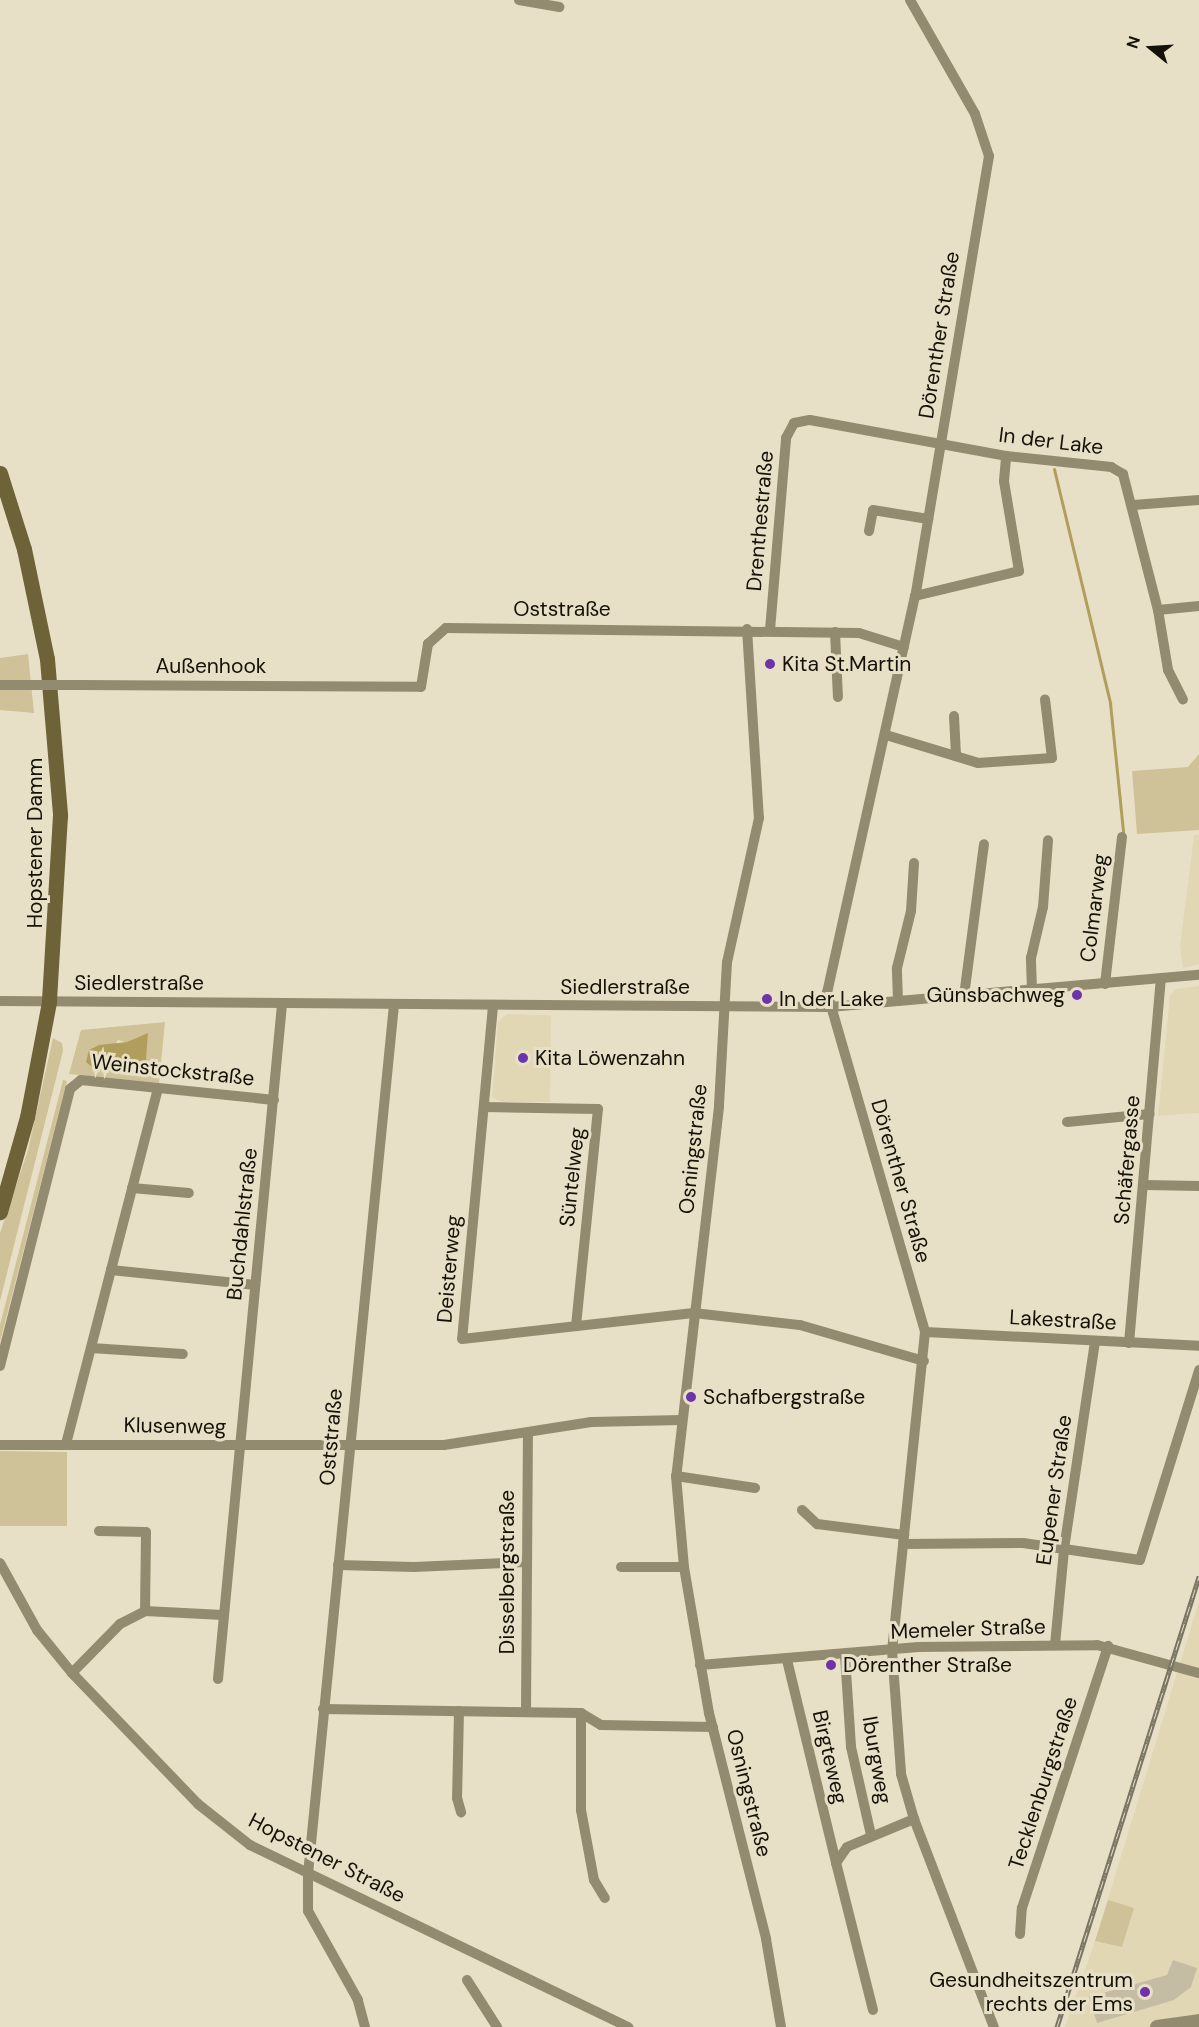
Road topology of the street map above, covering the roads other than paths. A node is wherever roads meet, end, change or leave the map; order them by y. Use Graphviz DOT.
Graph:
graph roads {
  1 [pos="519,0"];
  2 [pos="910,0"];
  3 [pos="559,7"];
  4 [pos="941,443"];
  5 [pos="1006,456"];
  6 [pos="0,473"];
  7 [pos="1199,501"];
  8 [pos="1133,505"];
  9 [pos="928,519"];
  10 [pos="869,531"];
  11 [pos="915,596"];
  12 [pos="1199,606"];
  13 [pos="1158,610"];
  14 [pos="747,629"];
  15 [pos="770,630"];
  16 [pos="835,632"];
  17 [pos="904,647"];
  18 [pos="0,685"];
  19 [pos="421,687"];
  20 [pos="838,697"];
  21 [pos="1045,699"];
  22 [pos="1183,699"];
  23 [pos="954,716"];
  24 [pos="886,735"];
  25 [pos="956,756"];
  26 [pos="1122,837"];
  27 [pos="1048,840"];
  28 [pos="984,844"];
  29 [pos="914,863"];
  30 [pos="1199,975"];
  31 [pos="1161,979"];
  32 [pos="1105,984"];
  33 [pos="1032,990"];
  34 [pos="964,996"];
  35 [pos="0,1001"];
  36 [pos="49,1002"];
  37 [pos="898,1002"];
  38 [pos="394,1004"];
  39 [pos="282,1005"];
  40 [pos="493,1006"];
  41 [pos="830,1007"];
  42 [pos="724,1008"];
  43 [pos="158,1089"];
  44 [pos="274,1100"];
  45 [pos="484,1107"];
  46 [pos="1150,1114"];
  47 [pos="1067,1122"];
  48 [pos="1145,1185"];
  49 [pos="1199,1186"];
  50 [pos="132,1188"];
  51 [pos="189,1193"];
  52 [pos="0,1212"];
  53 [pos="111,1270"];
  54 [pos="255,1285"];
  55 [pos="694,1313"];
  56 [pos="576,1326"];
  57 [pos="925,1332"];
  58 [pos="1095,1342"];
  59 [pos="1129,1343"];
  60 [pos="1199,1346"];
  61 [pos="91,1348"];
  62 [pos="183,1354"];
  63 [pos="924,1361"];
  64 [pos="0,1366"];
  65 [pos="1199,1370"];
  66 [pos="681,1420"];
  67 [pos="528,1434"];
  68 [pos="66,1444"];
  69 [pos="0,1445"];
  70 [pos="239,1447"];
  71 [pos="350,1447"];
  72 [pos="676,1476"];
  73 [pos="755,1488"];
  74 [pos="802,1510"];
  75 [pos="99,1531"];
  76 [pos="903,1540"];
  77 [pos="1064,1549"];
  78 [pos="526,1562"];
  79 [pos="0,1563"];
  80 [pos="338,1565"];
  81 [pos="621,1567"];
  82 [pos="684,1567"];
  83 [pos="145,1611"];
  84 [pos="223,1615"];
  85 [pos="1055,1645"];
  86 [pos="1108,1646"];
  87 [pos="892,1650"];
  88 [pos="845,1656"];
  89 [pos="788,1660"];
  90 [pos="700,1665"];
  91 [pos="72,1673"];
  92 [pos="1199,1673"];
  93 [pos="218,1679"];
  94 [pos="323,1709"];
  95 [pos="459,1711"];
  96 [pos="525,1712"];
  97 [pos="581,1713"];
  98 [pos="713,1727"];
  99 [pos="461,1812"];
  100 [pos="914,1819"];
  101 [pos="871,1835"];
  102 [pos="836,1863"];
  103 [pos="308,1874"];
  104 [pos="605,1898"];
  105 [pos="1020,1934"];
  106 [pos="467,1980"];
  107 [pos="873,2010"];
  108 [pos="1199,2021"];
  109 [pos="365,2027"];
  110 [pos="497,2027"];
  111 [pos="629,2027"];
  112 [pos="781,2027"];
  113 [pos="994,2027"];
  114 [pos="1157,2027"];
  1 -- 3 [label="street"];
  2 -- 4 [label="street, Dörenther Straße"];
  4 -- 5 [label="street, In der Lake"];
  4 -- 9 [label="street, Dörenther Straße"];
  4 -- 15 [label="street, Drenthestraße"];
  5 -- 8 [label="street, In der Lake"];
  5 -- 11 [label="street"];
  6 -- 36 [label="main road, Hopstener Damm"];
  7 -- 8 [label="street"];
  8 -- 13 [label="street, In der Lake"];
  9 -- 10 [label="street"];
  9 -- 11 [label="street, Dörenther Straße"];
  11 -- 17 [label="street, Dörenther Straße"];
  12 -- 13 [label="street"];
  13 -- 22 [label="street, In der Lake"];
  14 -- 15 [label="street"];
  14 -- 19 [label="street, Oststraße"];
  14 -- 42 [label="street, Osningstraße"];
  15 -- 16 [label="street"];
  16 -- 17 [label="street"];
  16 -- 20 [label="street"];
  17 -- 24 [label="street, Dörenther Straße"];
  18 -- 19 [label="street, Außenhook, bridge"];
  21 -- 25 [label="street"];
  23 -- 25 [label="street"];
  24 -- 25 [label="street"];
  24 -- 41 [label="street, Dörenther Straße"];
  26 -- 32 [label="street, Colmarweg"];
  27 -- 33 [label="street"];
  28 -- 34 [label="street"];
  29 -- 37 [label="street"];
  30 -- 31 [label="street, Siedlerstraße"];
  31 -- 32 [label="street, Siedlerstraße"];
  31 -- 46 [label="street, Schäfergasse"];
  32 -- 33 [label="street, Siedlerstraße"];
  33 -- 34 [label="street, Siedlerstraße"];
  34 -- 37 [label="street, Siedlerstraße"];
  35 -- 36 [label="street, Siedlerstraße"];
  36 -- 39 [label="street, Siedlerstraße"];
  36 -- 52 [label="main road, Hopstener Damm"];
  37 -- 41 [label="street, Siedlerstraße"];
  38 -- 39 [label="street, Siedlerstraße"];
  38 -- 40 [label="street, Siedlerstraße"];
  38 -- 71 [label="street, Oststraße"];
  39 -- 44 [label="street, Buchdahlstraße"];
  40 -- 42 [label="street, Siedlerstraße"];
  40 -- 45 [label="street, Deisterweg"];
  41 -- 42 [label="street, Siedlerstraße"];
  41 -- 57 [label="street, Dörenther Straße"];
  42 -- 55 [label="street, Osningstraße"];
  43 -- 44 [label="street, Weinstockstraße"];
  43 -- 50 [label="street"];
  43 -- 64 [label="street, Weinstockstraße"];
  44 -- 54 [label="street, Buchdahlstraße"];
  45 -- 56 [label="street, Süntelweg"];
  45 -- 56 [label="street, Deisterweg"];
  46 -- 47 [label="street"];
  46 -- 48 [label="street, Schäfergasse"];
  48 -- 49 [label="street"];
  48 -- 59 [label="street, Schäfergasse"];
  50 -- 51 [label="street"];
  50 -- 53 [label="street"];
  53 -- 54 [label="street"];
  53 -- 61 [label="street"];
  54 -- 70 [label="street, Buchdahlstraße"];
  55 -- 56 [label="street, Deisterweg"];
  55 -- 63 [label="street"];
  55 -- 66 [label="street, Osningstraße"];
  57 -- 58 [label="street, Lakestraße"];
  57 -- 63 [label="street, Dörenther Straße"];
  58 -- 59 [label="street, Lakestraße"];
  58 -- 77 [label="street, Eupener Straße"];
  59 -- 60 [label="street, Lakestraße"];
  61 -- 62 [label="street"];
  61 -- 68 [label="street"];
  63 -- 76 [label="street, Dörenther Straße"];
  65 -- 77 [label="street"];
  66 -- 67 [label="street"];
  66 -- 72 [label="street, Osningstraße"];
  67 -- 71 [label="street"];
  67 -- 78 [label="street, Disselbergstraße"];
  68 -- 69 [label="street, Klusenweg"];
  68 -- 70 [label="street, Klusenweg"];
  70 -- 71 [label="street, Klusenweg"];
  70 -- 84 [label="street, Buchdahlstraße"];
  71 -- 80 [label="street, Oststraße"];
  72 -- 73 [label="street"];
  72 -- 82 [label="street, Osningstraße"];
  74 -- 76 [label="street"];
  75 -- 83 [label="street"];
  76 -- 77 [label="street"];
  76 -- 87 [label="street, Dörenther Straße"];
  77 -- 85 [label="street, Eupener Straße"];
  78 -- 80 [label="street"];
  78 -- 96 [label="street, Disselbergstraße"];
  79 -- 91 [label="street, Hopstener Straße"];
  80 -- 94 [label="street, Oststraße"];
  81 -- 82 [label="street"];
  82 -- 90 [label="street, Osningstraße"];
  83 -- 84 [label="street"];
  83 -- 91 [label="street"];
  84 -- 93 [label="street, Buchdahlstraße"];
  85 -- 86 [label="street, Memeler Straße"];
  85 -- 87 [label="street, Memeler Straße"];
  86 -- 92 [label="street, Memeler Straße"];
  86 -- 105 [label="street, Tecklenburgstraße"];
  87 -- 88 [label="street, Memeler Straße"];
  87 -- 100 [label="street, Dörenther Straße"];
  88 -- 89 [label="street, Memeler Straße"];
  88 -- 101 [label="street, Iburgweg"];
  89 -- 90 [label="street, Memeler Straße"];
  89 -- 102 [label="street, Birgteweg"];
  90 -- 98 [label="street, Osningstraße"];
  91 -- 103 [label="street, Hopstener Straße"];
  94 -- 95 [label="street"];
  94 -- 103 [label="street, Oststraße"];
  95 -- 96 [label="street"];
  95 -- 99 [label="street"];
  96 -- 97 [label="street"];
  97 -- 98 [label="street"];
  97 -- 104 [label="street"];
  98 -- 112 [label="street, Osningstraße"];
  100 -- 101 [label="street"];
  100 -- 113 [label="street, Dörenther Straße"];
  101 -- 102 [label="street"];
  102 -- 107 [label="street, Birgteweg"];
  103 -- 109 [label="street, Oststraße"];
  103 -- 111 [label="street, Hopstener Straße"];
  106 -- 110 [label="street"];
  108 -- 114 [label="street"];
}
